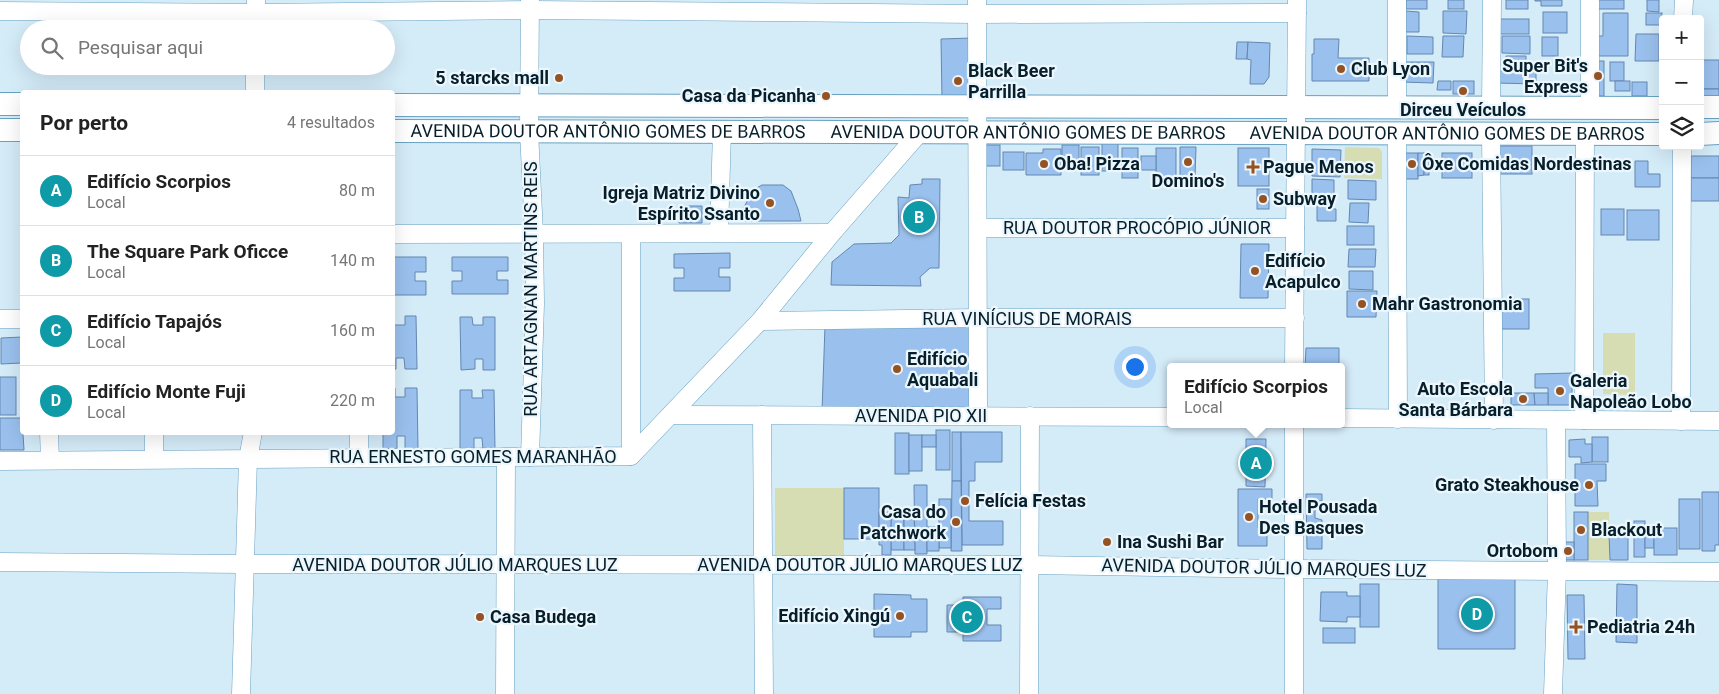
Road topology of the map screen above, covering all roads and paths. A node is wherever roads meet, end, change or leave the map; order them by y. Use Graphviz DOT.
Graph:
graph roads {
  1 [pos="1398,0"];
  2 [pos="1492,0"];
  3 [pos="1590,0"];
  4 [pos="1684,0"];
  5 [pos="530,5"];
  6 [pos="1297,6"];
  7 [pos="977,7"];
  8 [pos="0,11"];
  9 [pos="256,14"];
  10 [pos="1683,15"];
  11 [pos="255,75"];
  12 [pos="255,90"];
  13 [pos="0,104"];
  14 [pos="20,104"];
  15 [pos="395,105"];
  16 [pos="529,105"];
  17 [pos="977,106"];
  18 [pos="1296,107"];
  19 [pos="1398,107"];
  20 [pos="1491,107"];
  21 [pos="1590,107"];
  22 [pos="1704,107"];
  23 [pos="1719,107"];
  24 [pos="1659,108"];
  25 [pos="0,130"];
  26 [pos="20,130"];
  27 [pos="395,130"];
  28 [pos="529,131"];
  29 [pos="722,131"];
  30 [pos="921,132"];
  31 [pos="978,132"];
  32 [pos="1719,133"];
  33 [pos="1296,134"];
  34 [pos="1397,134"];
  35 [pos="1491,134"];
  36 [pos="1585,134"];
  37 [pos="1659,134"];
  38 [pos="1704,134"];
  39 [pos="1682,150"];
  40 [pos="978,228"];
  41 [pos="1295,228"];
  42 [pos="720,233"];
  43 [pos="832,233"];
  44 [pos="395,234"];
  45 [pos="534,234"];
  46 [pos="631,234"];
  47 [pos="978,318"];
  48 [pos="1295,318"];
  49 [pos="0,319"];
  50 [pos="20,319"];
  51 [pos="760,321"];
  52 [pos="1294,363"];
  53 [pos="671,415"];
  54 [pos="762,415"];
  55 [pos="978,416"];
  56 [pos="1030,416"];
  57 [pos="1167,417"];
  58 [pos="1345,418"];
  59 [pos="1398,419"];
  60 [pos="1494,420"];
  61 [pos="1556,420"];
  62 [pos="1584,420"];
  63 [pos="1681,421"];
  64 [pos="1719,421"];
  65 [pos="1294,428"];
  66 [pos="50,435"];
  67 [pos="154,435"];
  68 [pos="252,435"];
  69 [pos="359,435"];
  70 [pos="632,456"];
  71 [pos="506,457"];
  72 [pos="530,457"];
  73 [pos="359,458"];
  74 [pos="248,459"];
  75 [pos="50,460"];
  76 [pos="154,460"];
  77 [pos="0,461"];
  78 [pos="0,562"];
  79 [pos="244,564"];
  80 [pos="506,565"];
  81 [pos="763,565"];
  82 [pos="1030,565"];
  83 [pos="1293,569"];
  84 [pos="1557,570"];
  85 [pos="1719,572"];
  86 [pos="240,694"];
  87 [pos="505,694"];
  88 [pos="764,694"];
  89 [pos="1029,694"];
  90 [pos="1294,694"];
  91 [pos="1553,694"];
  1 -- 19 [label="street"];
  2 -- 20 [label="street"];
  3 -- 21 [label="street"];
  4 -- 10 [label="street"];
  5 -- 7 [label="street"];
  5 -- 9 [label="street"];
  5 -- 16 [label="street, RUA ARTAGNAN MARTINS REIS"];
  6 -- 7 [label="street"];
  6 -- 18 [label="street"];
  7 -- 17 [label="street"];
  8 -- 9 [label="street"];
  11 -- 12 [label="street"];
  13 -- 14 [label="main road"];
  15 -- 16 [label="main road, AVENIDA DOUTOR ANTÔNIO GOMES DE BARROS"];
  16 -- 17 [label="main road, AVENIDA DOUTOR ANTÔNIO GOMES DE BARROS"];
  16 -- 28 [label="street, RUA ARTAGNAN MARTINS REIS"];
  17 -- 18 [label="main road, AVENIDA DOUTOR ANTÔNIO GOMES DE BARROS"];
  17 -- 31 [label="street"];
  18 -- 19 [label="main road, AVENIDA DOUTOR ANTÔNIO GOMES DE BARROS"];
  18 -- 33 [label="street"];
  19 -- 20 [label="main road, AVENIDA DOUTOR ANTÔNIO GOMES DE BARROS"];
  20 -- 21 [label="main road, AVENIDA DOUTOR ANTÔNIO GOMES DE BARROS"];
  20 -- 35 [label="main road"];
  21 -- 24 [label="main road, AVENIDA DOUTOR ANTÔNIO GOMES DE BARROS"];
  22 -- 23 [label="main road"];
  25 -- 26 [label="main road"];
  27 -- 28 [label="main road, AVENIDA DOUTOR ANTÔNIO GOMES DE BARROS"];
  28 -- 29 [label="main road, AVENIDA DOUTOR ANTÔNIO GOMES DE BARROS"];
  28 -- 45 [label="street, RUA ARTAGNAN MARTINS REIS"];
  29 -- 30 [label="main road, AVENIDA DOUTOR ANTÔNIO GOMES DE BARROS"];
  29 -- 42 [label="street"];
  30 -- 31 [label="main road, AVENIDA DOUTOR ANTÔNIO GOMES DE BARROS"];
  30 -- 43 [label="street, RUA ERNESTO GOMES MARANHÃO"];
  31 -- 33 [label="main road, AVENIDA DOUTOR ANTÔNIO GOMES DE BARROS"];
  31 -- 40 [label="street"];
  32 -- 38 [label="main road"];
  33 -- 34 [label="main road, AVENIDA DOUTOR ANTÔNIO GOMES DE BARROS"];
  33 -- 41 [label="street"];
  34 -- 35 [label="main road, AVENIDA DOUTOR ANTÔNIO GOMES DE BARROS"];
  34 -- 59 [label="street"];
  35 -- 36 [label="main road, AVENIDA DOUTOR ANTÔNIO GOMES DE BARROS"];
  35 -- 60 [label="street"];
  36 -- 37 [label="main road, AVENIDA DOUTOR ANTÔNIO GOMES DE BARROS"];
  36 -- 62 [label="street"];
  39 -- 63 [label="street"];
  40 -- 41 [label="street, RUA DOUTOR PROCÓPIO JÚNIOR"];
  40 -- 47 [label="street"];
  41 -- 48 [label="street"];
  42 -- 43 [label="street"];
  42 -- 46 [label="street"];
  43 -- 51 [label="street, RUA ERNESTO GOMES MARANHÃO"];
  44 -- 45 [label="street"];
  45 -- 46 [label="street"];
  45 -- 72 [label="street, RUA ARTAGNAN MARTINS REIS"];
  46 -- 70 [label="street"];
  47 -- 48 [label="street, RUA VINÍCIUS DE MORAIS"];
  47 -- 51 [label="street, RUA VINÍCIUS DE MORAIS"];
  47 -- 55 [label="street"];
  48 -- 52 [label="street"];
  49 -- 50 [label="street"];
  51 -- 53 [label="street, RUA ERNESTO GOMES MARANHÃO"];
  53 -- 54 [label="street, AVENIDA PIO XII"];
  53 -- 70 [label="street, RUA ERNESTO GOMES MARANHÃO"];
  54 -- 55 [label="street, AVENIDA PIO XII"];
  54 -- 81 [label="street"];
  55 -- 56 [label="street, AVENIDA PIO XII"];
  56 -- 57 [label="street, AVENIDA PIO XII"];
  56 -- 82 [label="street"];
  58 -- 59 [label="street"];
  59 -- 60 [label="street"];
  60 -- 61 [label="street"];
  61 -- 62 [label="street"];
  61 -- 84 [label="street"];
  62 -- 63 [label="street"];
  63 -- 64 [label="street"];
  65 -- 83 [label="street"];
  66 -- 75 [label="street"];
  67 -- 76 [label="street"];
  68 -- 74 [label="street"];
  69 -- 73 [label="street"];
  70 -- 72 [label="street, RUA ERNESTO GOMES MARANHÃO"];
  71 -- 72 [label="street, RUA ERNESTO GOMES MARANHÃO"];
  71 -- 73 [label="street, RUA ERNESTO GOMES MARANHÃO"];
  71 -- 80 [label="street"];
  73 -- 74 [label="street, RUA ERNESTO GOMES MARANHÃO"];
  74 -- 76 [label="street, RUA ERNESTO GOMES MARANHÃO"];
  74 -- 79 [label="street"];
  75 -- 76 [label="street, RUA ERNESTO GOMES MARANHÃO"];
  75 -- 77 [label="street, RUA ERNESTO GOMES MARANHÃO"];
  78 -- 79 [label="street, AVENIDA DOUTOR JÚLIO MARQUES LUZ"];
  79 -- 80 [label="street, AVENIDA DOUTOR JÚLIO MARQUES LUZ"];
  79 -- 86 [label="street"];
  80 -- 81 [label="street, AVENIDA DOUTOR JÚLIO MARQUES LUZ"];
  80 -- 87 [label="street"];
  81 -- 82 [label="street, AVENIDA DOUTOR JÚLIO MARQUES LUZ"];
  81 -- 88 [label="street"];
  82 -- 83 [label="street, AVENIDA DOUTOR JÚLIO MARQUES LUZ"];
  82 -- 89 [label="street"];
  83 -- 84 [label="street, AVENIDA DOUTOR JÚLIO MARQUES LUZ"];
  83 -- 90 [label="street"];
  84 -- 85 [label="street, AVENIDA DOUTOR JÚLIO MARQUES LUZ"];
  84 -- 91 [label="street"];
}
